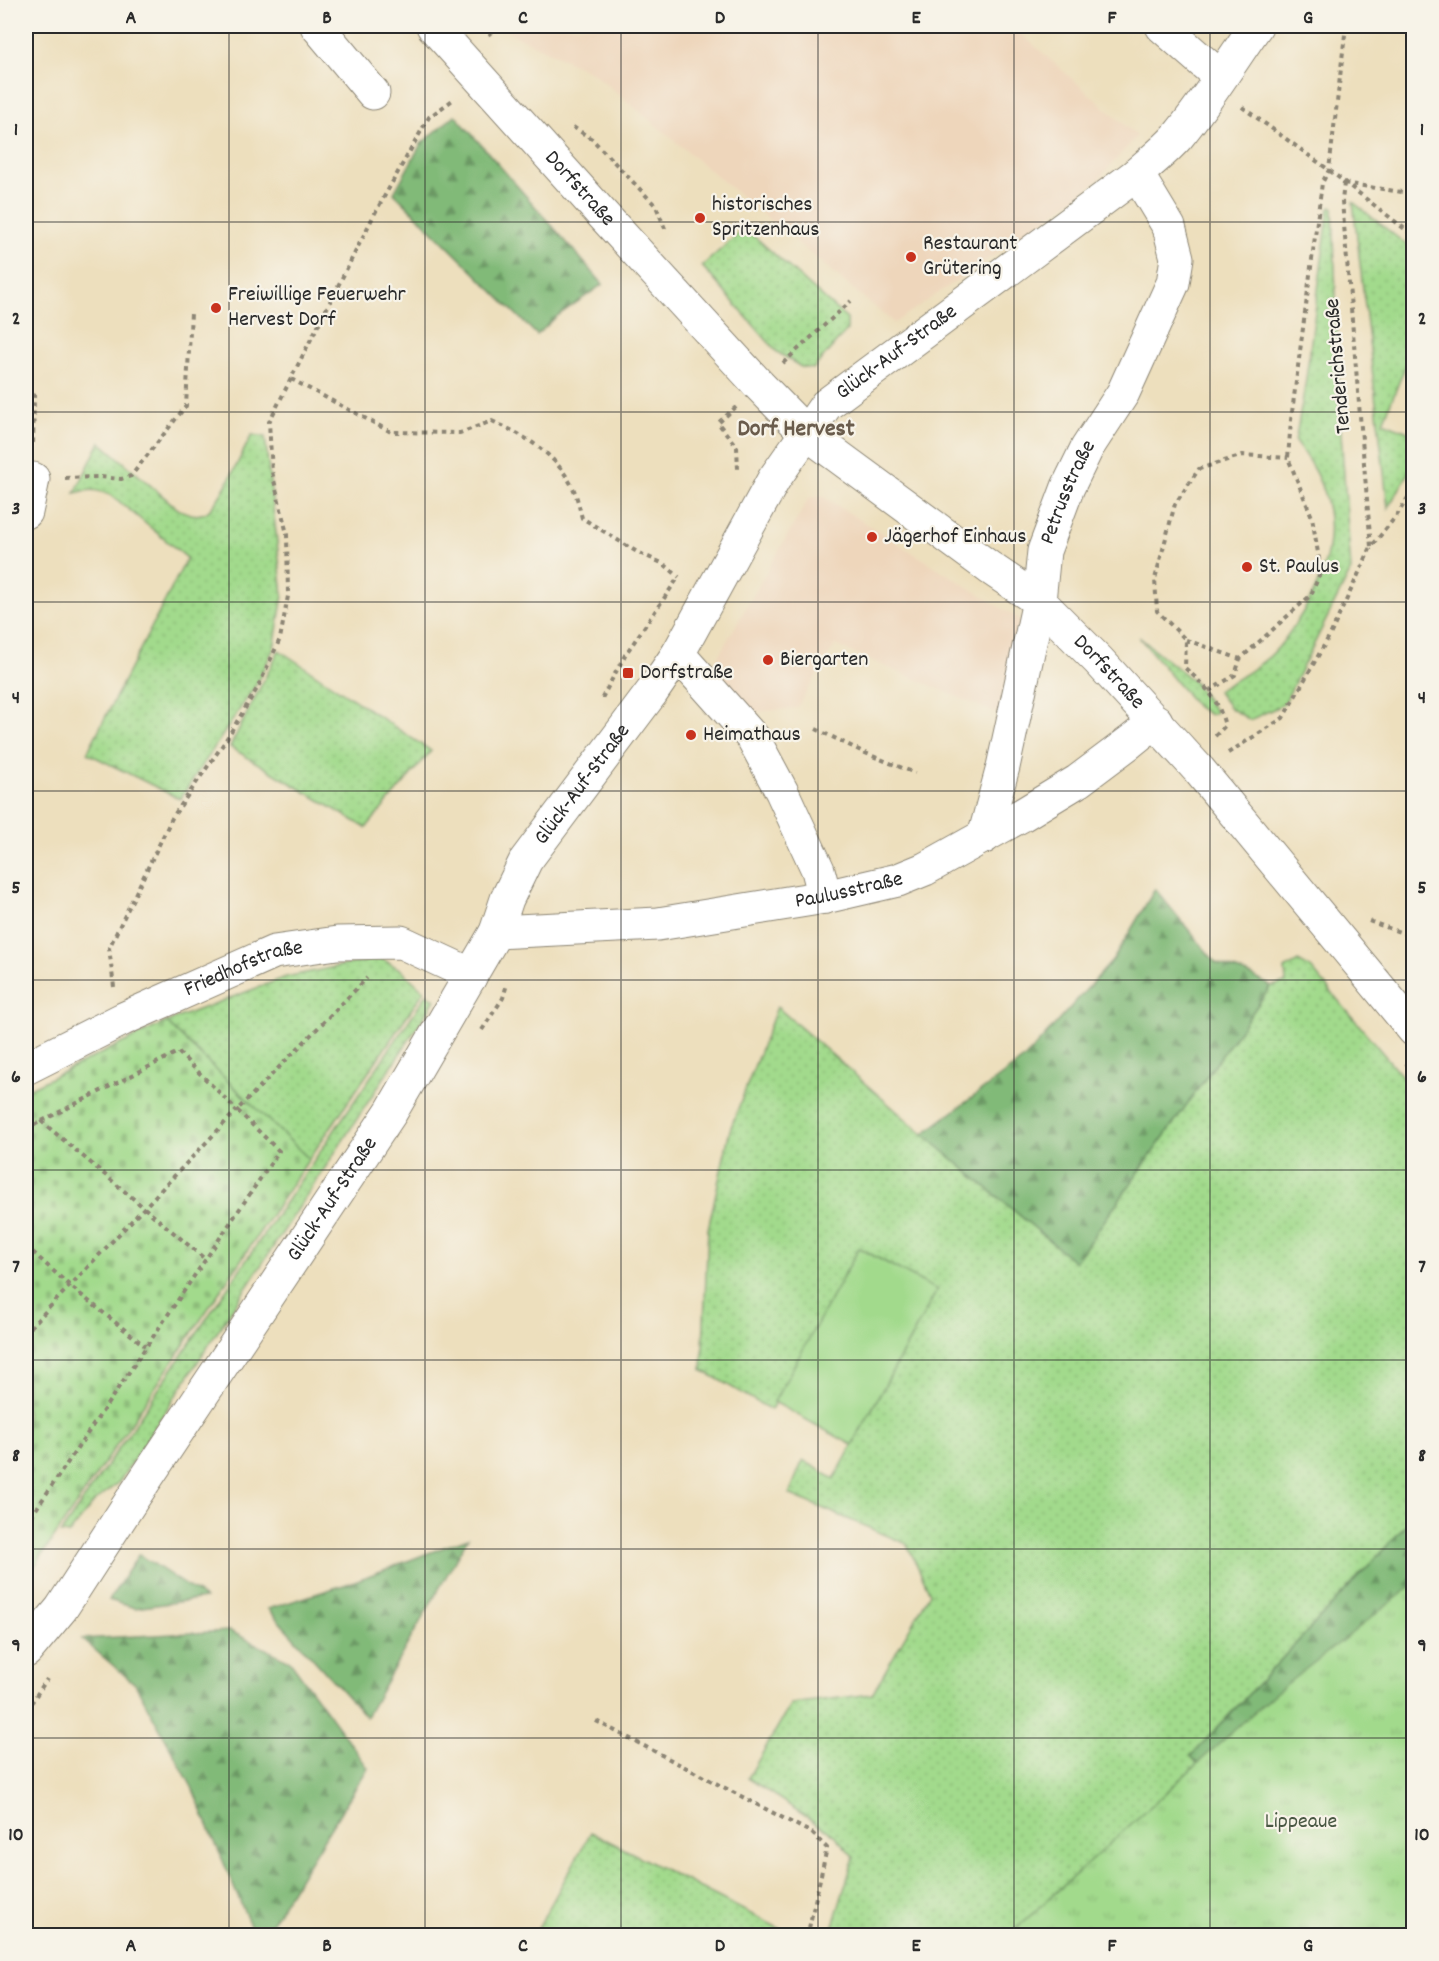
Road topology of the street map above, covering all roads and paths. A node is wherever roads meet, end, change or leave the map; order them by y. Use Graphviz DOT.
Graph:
graph roads {
  1 [pos="317,26"];
  2 [pos="434,26"];
  3 [pos="1162,26"];
  4 [pos="1256,26"];
  5 [pos="1346,26"];
  6 [pos="480,79"];
  7 [pos="1217,84"];
  8 [pos="373,93"];
  9 [pos="1329,170"];
  10 [pos="1137,174"];
  11 [pos="1344,183"];
  12 [pos="1413,194"];
  13 [pos="1413,236"];
  14 [pos="851,301"];
  15 [pos="191,313"];
  16 [pos="291,379"];
  17 [pos="759,385"];
  18 [pos="26,388"];
  19 [pos="805,432"];
  20 [pos="1288,458"];
  21 [pos="738,472"];
  22 [pos="33,479"];
  23 [pos="1413,488"];
  24 [pos="26,512"];
  25 [pos="1371,547"];
  26 [pos="684,567"];
  27 [pos="678,577"];
  28 [pos="709,597"];
  29 [pos="1039,601"];
  30 [pos="1186,640"];
  31 [pos="678,654"];
  32 [pos="1240,659"];
  33 [pos="1209,691"];
  34 [pos="597,707"];
  35 [pos="1156,721"];
  36 [pos="816,729"];
  37 [pos="1213,738"];
  38 [pos="1199,770"];
  39 [pos="915,773"];
  40 [pos="984,837"];
  41 [pos="825,897"];
  42 [pos="496,932"];
  43 [pos="401,942"];
  44 [pos="470,977"];
  45 [pos="123,1019"];
  46 [pos="1413,1030"];
  47 [pos="26,1068"];
  48 [pos="237,1110"];
  49 [pos="41,1121"];
  50 [pos="26,1129"];
  51 [pos="143,1208"];
  52 [pos="26,1246"];
  53 [pos="205,1259"];
  54 [pos="70,1286"];
  55 [pos="26,1332"];
  56 [pos="146,1346"];
  57 [pos="26,1524"];
  58 [pos="26,1651"];
  59 [pos="596,1721"];
  60 [pos="804,1935"];
  1 -- 8 [label="street"];
  2 -- 6 [label="street, Dorfstraße"];
  3 -- 7 [label="street"];
  4 -- 7 [label="street, Glück-Auf-Straße"];
  5 -- 9 [label="path, Tenderichstraße"];
  6 -- 16 [label="path"];
  6 -- 17 [label="street, Dorfstraße"];
  7 -- 9 [label="path"];
  7 -- 10 [label="street, Glück-Auf-Straße"];
  9 -- 11 [label="path"];
  9 -- 20 [label="path, Tenderichstraße"];
  10 -- 19 [label="street, Glück-Auf-Straße"];
  10 -- 29 [label="street, Petrusstraße"];
  11 -- 12 [label="path"];
  11 -- 13 [label="path"];
  11 -- 25 [label="path, Tenderichstraße"];
  14 -- 17 [label="path"];
  15 -- 22 [label="path"];
  16 -- 27 [label="path"];
  16 -- 45 [label="path"];
  17 -- 19 [label="street, Dorfstraße"];
  17 -- 21 [label="path"];
  18 -- 22 [label="path"];
  19 -- 28 [label="street, Glück-Auf-Straße"];
  19 -- 29 [label="street, Dorfstraße"];
  20 -- 30 [label="path"];
  20 -- 32 [label="path"];
  22 -- 24 [label="street"];
  23 -- 25 [label="path, Tenderichstraße"];
  25 -- 38 [label="path, Tenderichstraße"];
  26 -- 27 [label="path"];
  27 -- 28 [label="path"];
  27 -- 34 [label="path"];
  28 -- 31 [label="street, Glück-Auf-Straße"];
  29 -- 35 [label="street, Dorfstraße"];
  29 -- 40 [label="street, Petrusstraße"];
  30 -- 32 [label="path"];
  30 -- 33 [label="path"];
  31 -- 41 [label="street"];
  31 -- 42 [label="street, Glück-Auf-Straße"];
  32 -- 33 [label="path"];
  33 -- 37 [label="path"];
  35 -- 38 [label="street, Dorfstraße"];
  35 -- 40 [label="street, Paulusstraße"];
  36 -- 39 [label="path"];
  38 -- 46 [label="street, Dorfstraße"];
  40 -- 41 [label="street, Paulusstraße"];
  41 -- 42 [label="street, Paulusstraße"];
  42 -- 44 [label="street, Glück-Auf-Straße"];
  43 -- 44 [label="street, Friedhofstraße"];
  43 -- 45 [label="street, Friedhofstraße"];
  43 -- 48 [label="path"];
  44 -- 58 [label="street, Glück-Auf-Straße"];
  45 -- 47 [label="street, Friedhofstraße"];
  48 -- 49 [label="path"];
  48 -- 51 [label="path"];
  48 -- 53 [label="path"];
  49 -- 50 [label="path"];
  49 -- 51 [label="path"];
  51 -- 53 [label="path"];
  51 -- 54 [label="path"];
  52 -- 54 [label="path"];
  53 -- 56 [label="path"];
  54 -- 55 [label="path"];
  54 -- 56 [label="path"];
  56 -- 57 [label="path"];
  59 -- 60 [label="path"];
}
